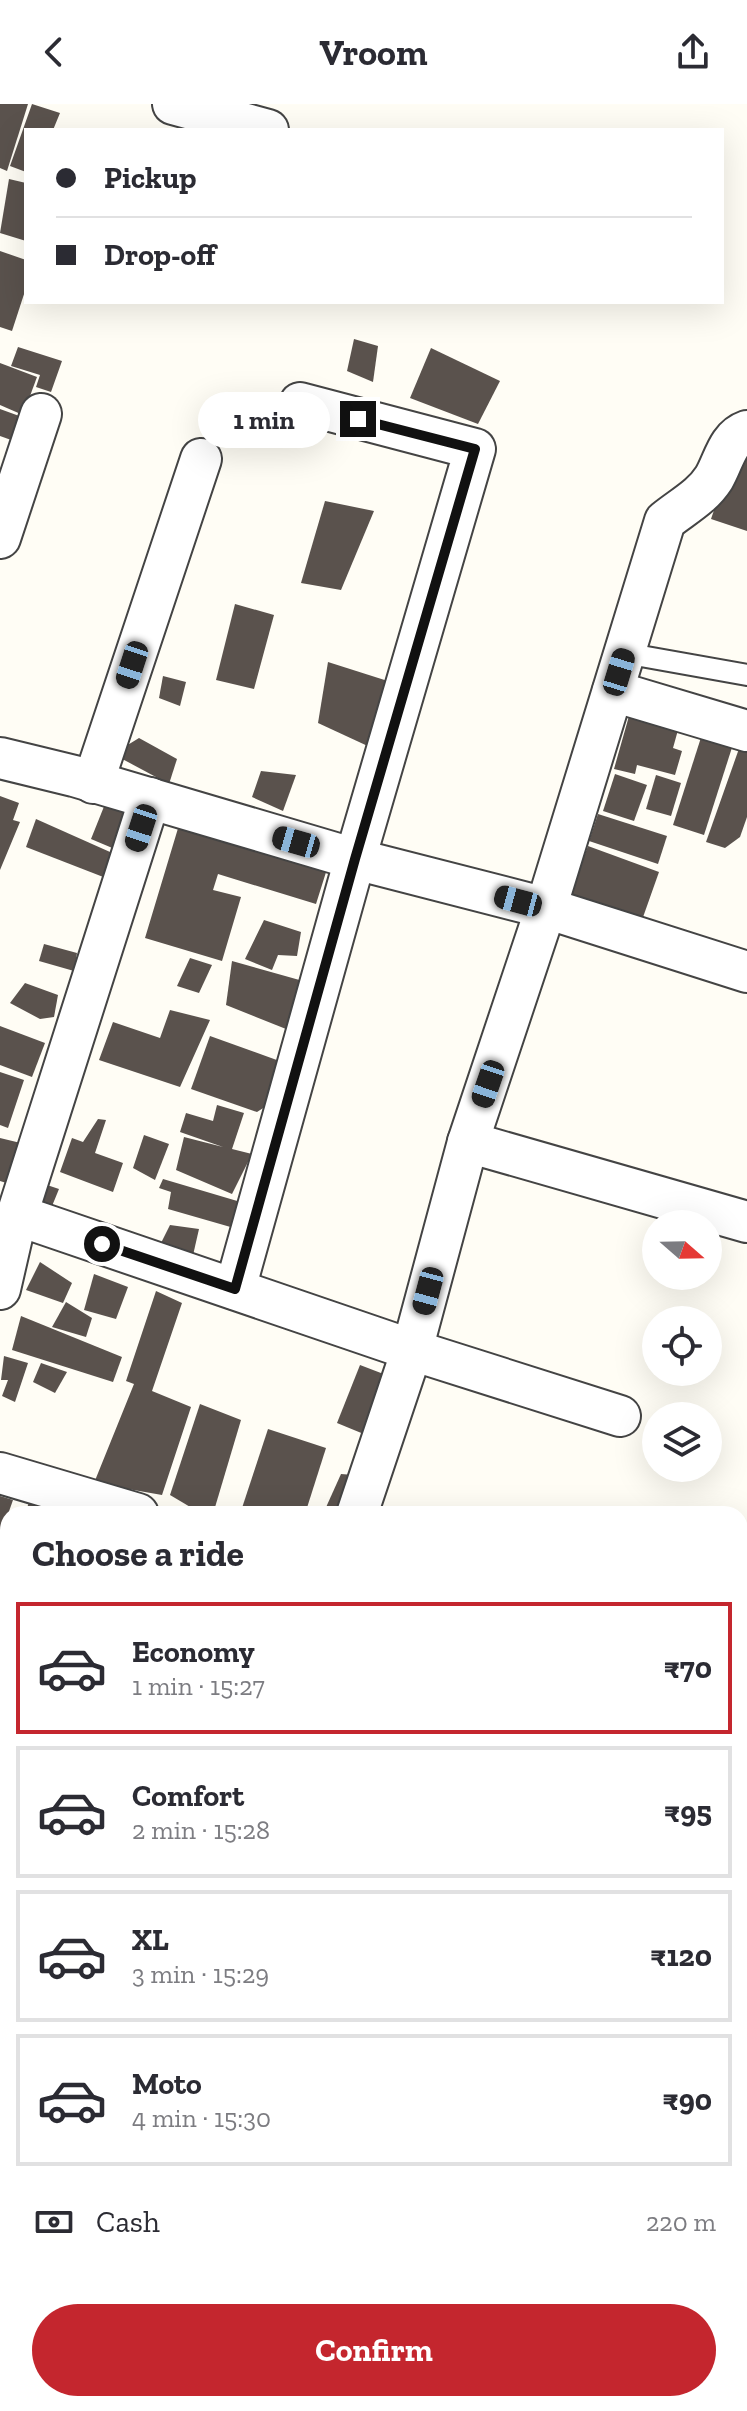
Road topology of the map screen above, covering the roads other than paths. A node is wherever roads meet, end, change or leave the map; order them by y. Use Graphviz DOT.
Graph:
graph roads {
  1 [pos="172,104"];
  2 [pos="162,128"];
  3 [pos="261,128"];
  4 [pos="300,403"];
  5 [pos="41,414"];
  6 [pos="744,424"];
  7 [pos="201,459"];
  8 [pos="0,538"];
  9 [pos="619,672"];
  10 [pos="747,675"];
  11 [pos="747,731"];
  12 [pos="0,758"];
  13 [pos="93,783"];
  14 [pos="150,798"];
  15 [pos="355,859"];
  16 [pos="546,908"];
  17 [pos="747,972"];
  18 [pos="468,1142"];
  19 [pos="17,1215"];
  20 [pos="747,1222"];
  21 [pos="0,1289"];
  22 [pos="235,1289"];
  23 [pos="412,1350"];
  24 [pos="620,1416"];
  25 [pos="0,1473"];
  26 [pos="111,1506"];
  27 [pos="360,1506"];
  1 -- 2 [label="street"];
  1 -- 3 [label="street"];
  4 -- 15 [label="street"];
  5 -- 8 [label="street"];
  6 -- 9 [label="street"];
  7 -- 13 [label="street"];
  9 -- 10 [label="lane"];
  9 -- 11 [label="street"];
  9 -- 16 [label="street"];
  12 -- 13 [label="street"];
  13 -- 14 [label="street"];
  14 -- 15 [label="street"];
  14 -- 19 [label="street"];
  15 -- 16 [label="street"];
  15 -- 22 [label="street"];
  16 -- 17 [label="street"];
  16 -- 18 [label="street"];
  18 -- 20 [label="street"];
  18 -- 23 [label="street"];
  19 -- 21 [label="street"];
  19 -- 22 [label="street"];
  22 -- 23 [label="street"];
  23 -- 24 [label="street"];
  23 -- 27 [label="street"];
  25 -- 26 [label="street"];
}
